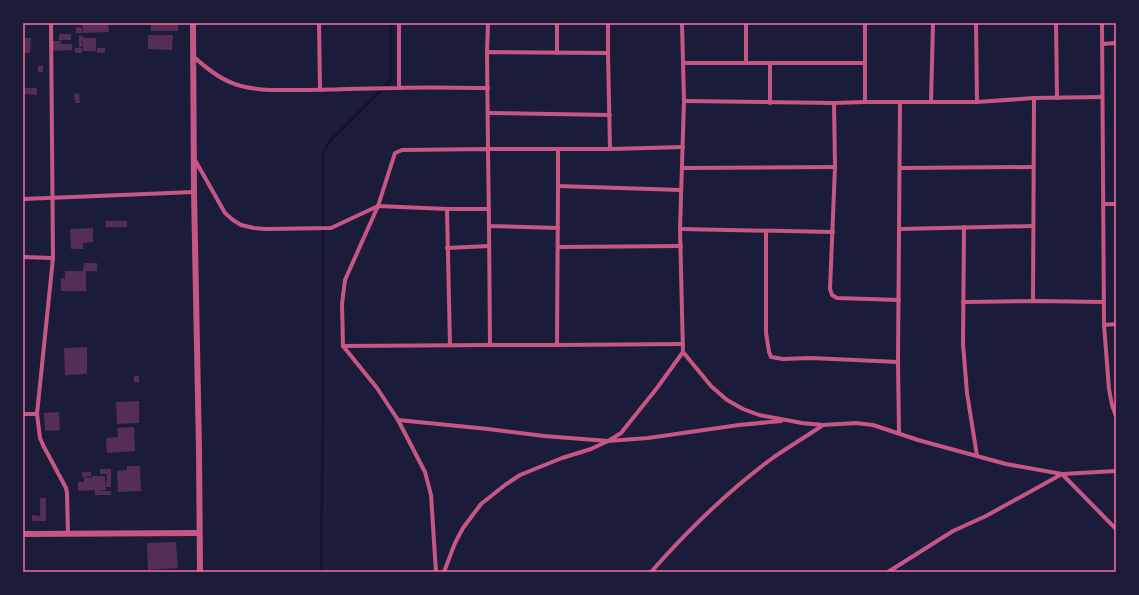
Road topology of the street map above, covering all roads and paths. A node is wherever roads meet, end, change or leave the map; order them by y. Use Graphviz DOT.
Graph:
graph roads {
  1 [pos="51,23"];
  2 [pos="193,23"];
  3 [pos="319,23"];
  4 [pos="399,23"];
  5 [pos="488,23"];
  6 [pos="557,23"];
  7 [pos="608,23"];
  8 [pos="682,23"];
  9 [pos="746,23"];
  10 [pos="865,23"];
  11 [pos="933,23"];
  12 [pos="976,23"];
  13 [pos="1056,23"];
  14 [pos="1102,23"];
  15 [pos="1116,43"];
  16 [pos="1102,44"];
  17 [pos="487,52"];
  18 [pos="557,53"];
  19 [pos="608,53"];
  20 [pos="193,56"];
  21 [pos="683,63"];
  22 [pos="746,63"];
  23 [pos="770,63"];
  24 [pos="864,64"];
  25 [pos="399,88"];
  26 [pos="488,88"];
  27 [pos="320,90"];
  28 [pos="1034,98"];
  29 [pos="1057,98"];
  30 [pos="1102,98"];
  31 [pos="684,101"];
  32 [pos="865,102"];
  33 [pos="900,102"];
  34 [pos="931,102"];
  35 [pos="977,102"];
  36 [pos="770,103"];
  37 [pos="834,103"];
  38 [pos="488,113"];
  39 [pos="610,115"];
  40 [pos="683,147"];
  41 [pos="488,149"];
  42 [pos="558,149"];
  43 [pos="610,149"];
  44 [pos="194,158"];
  45 [pos="835,167"];
  46 [pos="1033,167"];
  47 [pos="682,168"];
  48 [pos="900,168"];
  49 [pos="558,186"];
  50 [pos="681,190"];
  51 [pos="194,192"];
  52 [pos="51,198"];
  53 [pos="23,199"];
  54 [pos="1103,204"];
  55 [pos="1116,204"];
  56 [pos="378,206"];
  57 [pos="488,208"];
  58 [pos="446,209"];
  59 [pos="489,226"];
  60 [pos="1033,226"];
  61 [pos="964,227"];
  62 [pos="558,228"];
  63 [pos="680,229"];
  64 [pos="900,229"];
  65 [pos="766,232"];
  66 [pos="833,232"];
  67 [pos="489,246"];
  68 [pos="681,246"];
  69 [pos="558,247"];
  70 [pos="447,248"];
  71 [pos="23,257"];
  72 [pos="53,258"];
  73 [pos="899,300"];
  74 [pos="1033,301"];
  75 [pos="963,302"];
  76 [pos="1104,302"];
  77 [pos="1116,324"];
  78 [pos="1104,325"];
  79 [pos="683,344"];
  80 [pos="450,345"];
  81 [pos="490,345"];
  82 [pos="344,346"];
  83 [pos="557,346"];
  84 [pos="683,352"];
  85 [pos="898,362"];
  86 [pos="23,414"];
  87 [pos="37,414"];
  88 [pos="1116,416"];
  89 [pos="398,420"];
  90 [pos="787,420"];
  91 [pos="823,425"];
  92 [pos="899,433"];
  93 [pos="608,441"];
  94 [pos="977,456"];
  95 [pos="1116,471"];
  96 [pos="1062,474"];
  97 [pos="1116,529"];
  98 [pos="199,533"];
  99 [pos="23,534"];
  100 [pos="68,534"];
  101 [pos="200,572"];
  102 [pos="436,572"];
  103 [pos="444,572"];
  104 [pos="651,572"];
  105 [pos="888,572"];
  1 -- 52 [label="street"];
  2 -- 20 [label="street"];
  3 -- 27 [label="street"];
  4 -- 25 [label="street"];
  5 -- 17 [label="street"];
  6 -- 18 [label="street"];
  7 -- 19 [label="street"];
  8 -- 21 [label="street"];
  9 -- 22 [label="street"];
  10 -- 24 [label="street"];
  11 -- 34 [label="street"];
  12 -- 35 [label="street"];
  13 -- 29 [label="street"];
  14 -- 16 [label="street"];
  15 -- 16 [label="street"];
  16 -- 30 [label="street"];
  17 -- 18 [label="street"];
  17 -- 26 [label="street"];
  18 -- 19 [label="street"];
  19 -- 39 [label="street"];
  20 -- 27 [label="street"];
  20 -- 44 [label="street"];
  21 -- 22 [label="street"];
  21 -- 31 [label="street"];
  22 -- 23 [label="street"];
  23 -- 24 [label="street"];
  23 -- 36 [label="street"];
  24 -- 32 [label="street"];
  25 -- 26 [label="street"];
  25 -- 27 [label="street"];
  26 -- 38 [label="street"];
  28 -- 29 [label="street"];
  28 -- 35 [label="street"];
  28 -- 46 [label="street"];
  29 -- 30 [label="street"];
  30 -- 54 [label="street"];
  31 -- 36 [label="street"];
  31 -- 40 [label="street"];
  32 -- 33 [label="street"];
  32 -- 37 [label="street"];
  33 -- 34 [label="street"];
  33 -- 48 [label="street"];
  34 -- 35 [label="street"];
  36 -- 37 [label="street"];
  37 -- 45 [label="street"];
  38 -- 39 [label="street"];
  38 -- 41 [label="street"];
  39 -- 43 [label="street"];
  40 -- 43 [label="street"];
  40 -- 47 [label="street"];
  41 -- 42 [label="street"];
  41 -- 56 [label="street"];
  41 -- 57 [label="street"];
  42 -- 43 [label="street"];
  42 -- 49 [label="street"];
  44 -- 51 [label="street"];
  44 -- 56 [label="street"];
  45 -- 47 [label="street"];
  45 -- 66 [label="street"];
  46 -- 48 [label="street"];
  46 -- 60 [label="street"];
  47 -- 50 [label="street"];
  48 -- 64 [label="street"];
  49 -- 50 [label="street"];
  49 -- 62 [label="street"];
  50 -- 63 [label="street"];
  51 -- 52 [label="street"];
  51 -- 98 [label="street"];
  52 -- 53 [label="street"];
  52 -- 72 [label="street"];
  54 -- 55 [label="street"];
  54 -- 76 [label="street"];
  56 -- 58 [label="street"];
  56 -- 82 [label="street"];
  57 -- 58 [label="street"];
  57 -- 59 [label="street"];
  58 -- 70 [label="street"];
  59 -- 62 [label="street"];
  59 -- 67 [label="street"];
  60 -- 61 [label="street"];
  60 -- 74 [label="street"];
  61 -- 64 [label="street"];
  61 -- 75 [label="street"];
  62 -- 69 [label="street"];
  63 -- 65 [label="street"];
  63 -- 68 [label="street"];
  64 -- 73 [label="street"];
  65 -- 66 [label="street"];
  65 -- 85 [label="street"];
  66 -- 73 [label="street"];
  67 -- 70 [label="street"];
  67 -- 81 [label="street"];
  68 -- 69 [label="street"];
  68 -- 79 [label="street"];
  69 -- 83 [label="street"];
  70 -- 80 [label="street"];
  71 -- 72 [label="street"];
  72 -- 87 [label="street"];
  73 -- 85 [label="street"];
  74 -- 75 [label="street"];
  74 -- 76 [label="street"];
  75 -- 94 [label="street"];
  76 -- 78 [label="street"];
  77 -- 78 [label="street"];
  78 -- 88 [label="street"];
  79 -- 83 [label="street"];
  79 -- 84 [label="street"];
  80 -- 81 [label="street"];
  80 -- 82 [label="street"];
  81 -- 83 [label="street"];
  82 -- 89 [label="street"];
  84 -- 90 [label="street"];
  84 -- 93 [label="street"];
  85 -- 92 [label="street"];
  86 -- 87 [label="street"];
  87 -- 100 [label="street"];
  89 -- 93 [label="street"];
  89 -- 102 [label="street"];
  90 -- 91 [label="street"];
  90 -- 93 [label="street"];
  91 -- 92 [label="street"];
  91 -- 104 [label="street"];
  92 -- 94 [label="street"];
  93 -- 103 [label="street"];
  94 -- 96 [label="street"];
  95 -- 96 [label="street"];
  96 -- 97 [label="street"];
  96 -- 105 [label="street"];
  98 -- 100 [label="street"];
  98 -- 101 [label="street"];
  99 -- 100 [label="street"];
}
